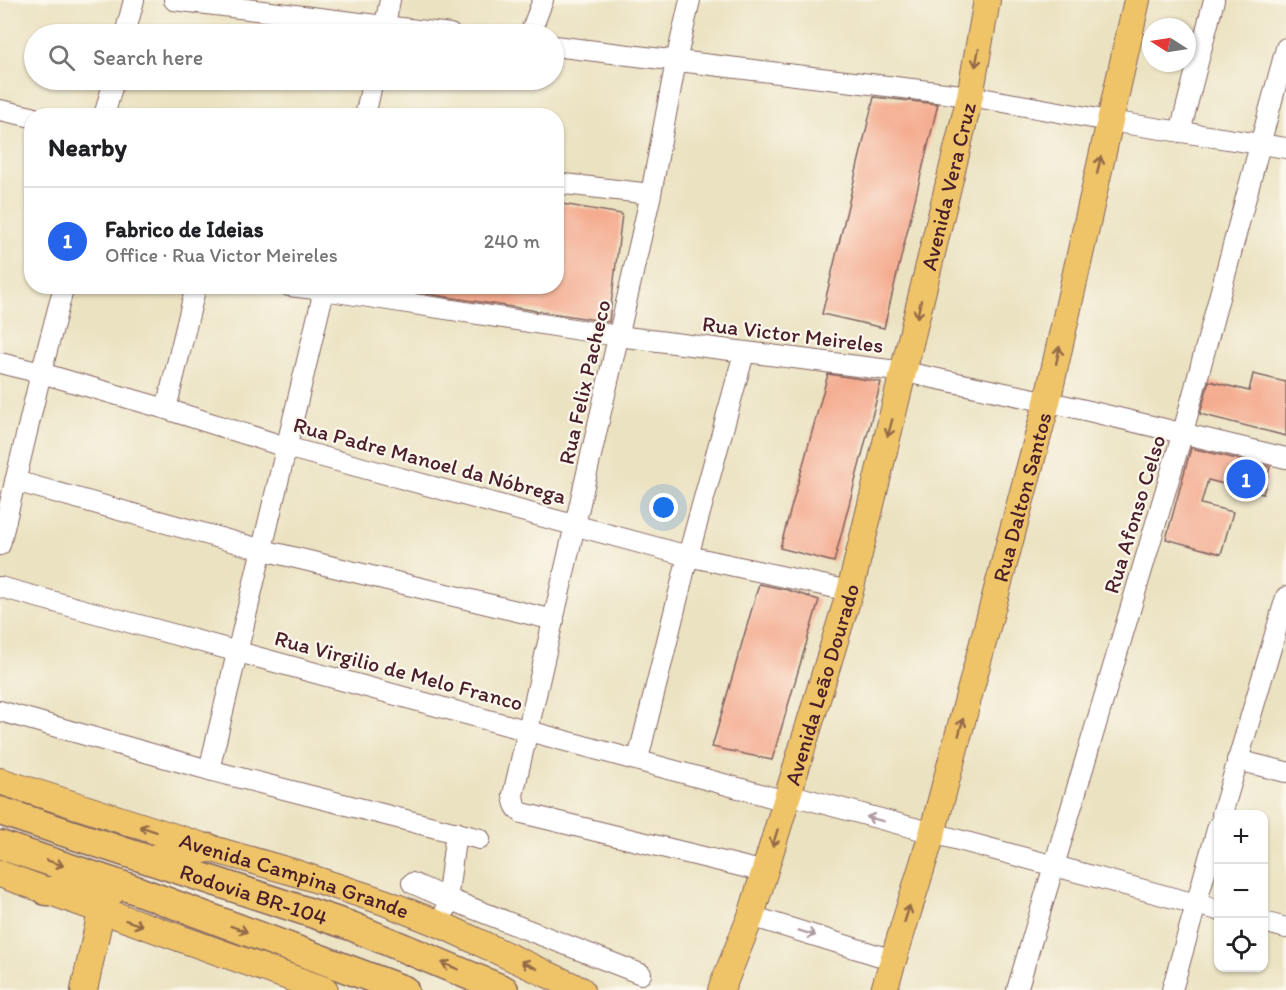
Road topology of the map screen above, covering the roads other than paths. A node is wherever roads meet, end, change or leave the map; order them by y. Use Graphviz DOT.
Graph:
graph roads {
  1 [pos="134,0"];
  2 [pos="174,0"];
  3 [pos="390,0"];
  4 [pos="543,0"];
  5 [pos="690,0"];
  6 [pos="987,0"];
  7 [pos="1137,0"];
  8 [pos="1214,0"];
  9 [pos="128,24"];
  10 [pos="336,24"];
  11 [pos="385,24"];
  12 [pos="534,24"];
  13 [pos="564,47"];
  14 [pos="1286,48"];
  15 [pos="676,61"];
  16 [pos="111,90"];
  17 [pos="371,90"];
  18 [pos="970,96"];
  19 [pos="106,108"];
  20 [pos="367,108"];
  21 [pos="0,110"];
  22 [pos="24,115"];
  23 [pos="1109,121"];
  24 [pos="1180,132"];
  25 [pos="1259,144"];
  26 [pos="1286,148"];
  27 [pos="564,184"];
  28 [pos="651,194"];
  29 [pos="62,294"];
  30 [pos="194,294"];
  31 [pos="323,294"];
  32 [pos="361,294"];
  33 [pos="618,336"];
  34 [pos="744,353"];
  35 [pos="0,363"];
  36 [pos="904,372"];
  37 [pos="40,373"];
  38 [pos="1047,402"];
  39 [pos="166,409"];
  40 [pos="1183,432"];
  41 [pos="286,447"];
  42 [pos="1286,458"];
  43 [pos="15,481"];
  44 [pos="576,525"];
  45 [pos="0,545"];
  46 [pos="263,550"];
  47 [pos="688,556"];
  48 [pos="0,587"];
  49 [pos="850,591"];
  50 [pos="1286,597"];
  51 [pos="554,620"];
  52 [pos="1282,624"];
  53 [pos="238,653"];
  54 [pos="0,711"];
  55 [pos="527,728"];
  56 [pos="638,759"];
  57 [pos="1237,760"];
  58 [pos="209,770"];
  59 [pos="1286,772"];
  60 [pos="0,781"];
  61 [pos="787,797"];
  62 [pos="1223,810"];
  63 [pos="0,811"];
  64 [pos="456,832"];
  65 [pos="932,834"];
  66 [pos="480,839"];
  67 [pos="1214,840"];
  68 [pos="0,845"];
  69 [pos="209,848"];
  70 [pos="148,859"];
  71 [pos="1054,865"];
  72 [pos="765,872"];
  73 [pos="0,874"];
  74 [pos="412,883"];
  75 [pos="133,889"];
  76 [pos="46,891"];
  77 [pos="446,898"];
  78 [pos="1196,904"];
  79 [pos="1214,909"];
  80 [pos="101,912"];
  81 [pos="751,916"];
  82 [pos="1268,923"];
  83 [pos="444,926"];
  84 [pos="1286,928"];
  85 [pos="893,960"];
  86 [pos="640,974"];
  87 [pos="84,990"];
  88 [pos="325,990"];
  89 [pos="404,990"];
  90 [pos="504,990"];
  91 [pos="582,990"];
  92 [pos="721,990"];
  93 [pos="884,990"];
  94 [pos="1017,990"];
  95 [pos="1172,990"];
  1 -- 9 [label="street"];
  2 -- 10 [label="street"];
  3 -- 11 [label="street"];
  4 -- 12 [label="street"];
  5 -- 15 [label="street, Rua Felix Pacheco"];
  6 -- 18 [label="main road, Avenida Vera Cruz, one-way"];
  7 -- 23 [label="main road, Rua Dalton Santos"];
  8 -- 24 [label="street"];
  13 -- 15 [label="street"];
  14 -- 25 [label="street, Rua Afonso Celso"];
  15 -- 18 [label="street"];
  15 -- 28 [label="street, Rua Felix Pacheco"];
  16 -- 19 [label="street"];
  17 -- 20 [label="street"];
  18 -- 23 [label="street"];
  18 -- 36 [label="main road, Avenida Vera Cruz, one-way"];
  21 -- 22 [label="street"];
  23 -- 24 [label="street"];
  38 -- 23 [label="main road, Rua Dalton Santos, one-way"];
  24 -- 25 [label="street"];
  25 -- 26 [label="street"];
  25 -- 40 [label="street, Rua Afonso Celso"];
  27 -- 28 [label="street"];
  28 -- 33 [label="street, Rua Felix Pacheco"];
  29 -- 37 [label="street"];
  30 -- 39 [label="street"];
  31 -- 41 [label="street"];
  32 -- 33 [label="street, Rua Victor Meireles"];
  33 -- 34 [label="street, Rua Victor Meireles"];
  33 -- 44 [label="street, Rua Felix Pacheco"];
  34 -- 36 [label="street, Rua Victor Meireles"];
  34 -- 47 [label="street"];
  35 -- 37 [label="street, Rua Padre Manoel da Nóbrega"];
  36 -- 38 [label="street, Rua Victor Meireles"];
  36 -- 49 [label="main road, Avenida Leão Dourado, one-way"];
  37 -- 39 [label="street, Rua Padre Manoel da Nóbrega"];
  37 -- 43 [label="street"];
  38 -- 40 [label="street, Rua Victor Meireles"];
  65 -- 38 [label="main road, Rua Dalton Santos, one-way"];
  39 -- 41 [label="street, Rua Padre Manoel da Nóbrega"];
  40 -- 42 [label="street, Rua Victor Meireles"];
  40 -- 71 [label="street, Rua Afonso Celso"];
  41 -- 44 [label="street, Rua Padre Manoel da Nóbrega"];
  41 -- 46 [label="street"];
  43 -- 45 [label="street"];
  43 -- 46 [label="street"];
  44 -- 47 [label="street, Rua Padre Manoel da Nóbrega"];
  44 -- 51 [label="street, Rua Felix Pacheco"];
  46 -- 51 [label="street"];
  46 -- 53 [label="street"];
  47 -- 49 [label="street, Rua Padre Manoel da Nóbrega"];
  47 -- 56 [label="street"];
  48 -- 53 [label="street, Rua Virgilio de Melo Franco"];
  49 -- 61 [label="main road, Avenida Leão Dourado"];
  50 -- 52 [label="street"];
  51 -- 55 [label="street, Rua Felix Pacheco"];
  52 -- 57 [label="street"];
  53 -- 55 [label="street, Rua Virgilio de Melo Franco"];
  53 -- 58 [label="street"];
  54 -- 58 [label="street"];
  55 -- 56 [label="street, Rua Virgilio de Melo Franco"];
  55 -- 72 [label="street, Rua Felix Pacheco"];
  56 -- 61 [label="street, Rua Virgilio de Melo Franco"];
  57 -- 59 [label="street"];
  57 -- 62 [label="street"];
  58 -- 64 [label="street"];
  69 -- 60 [label="main road, Avenida Campina Grande, one-way"];
  65 -- 61 [label="street, Rua Virgilio de Melo Franco, one-way"];
  61 -- 72 [label="main road, Avenida Leão Dourado, one-way"];
  63 -- 70 [label="highway, Rodovia BR-104"];
  64 -- 66 [label="street"];
  64 -- 77 [label="street"];
  65 -- 71 [label="street, Rua Virgilio de Melo Franco"];
  85 -- 65 [label="main road, Rua Dalton Santos, one-way"];
  67 -- 78 [label="street"];
  68 -- 75 [label="highway, Rodovia BR-104, one-way"];
  69 -- 70 [label="highway"];
  69 -- 83 [label="main road, Avenida Campina Grande"];
  90 -- 70 [label="highway, Rodovia BR-104, one-way"];
  71 -- 78 [label="street, Rua Virgilio de Melo Franco"];
  71 -- 94 [label="street, Rua Afonso Celso"];
  72 -- 81 [label="main road, Avenida Leão Dourado"];
  73 -- 76 [label="main road"];
  74 -- 77 [label="street"];
  75 -- 76 [label="highway"];
  75 -- 89 [label="highway, Rodovia BR-104, one-way"];
  76 -- 80 [label="main road"];
  77 -- 83 [label="street"];
  77 -- 86 [label="street"];
  78 -- 79 [label="street, Rua Virgilio de Melo Franco"];
  78 -- 95 [label="street"];
  80 -- 87 [label="main road"];
  80 -- 88 [label="main road, one-way"];
  81 -- 85 [label="street, one-way"];
  81 -- 92 [label="main road, Avenida Leão Dourado"];
  82 -- 84 [label="street"];
  91 -- 83 [label="main road, Avenida Campina Grande, one-way"];
  85 -- 93 [label="main road, Rua Dalton Santos"];
}
